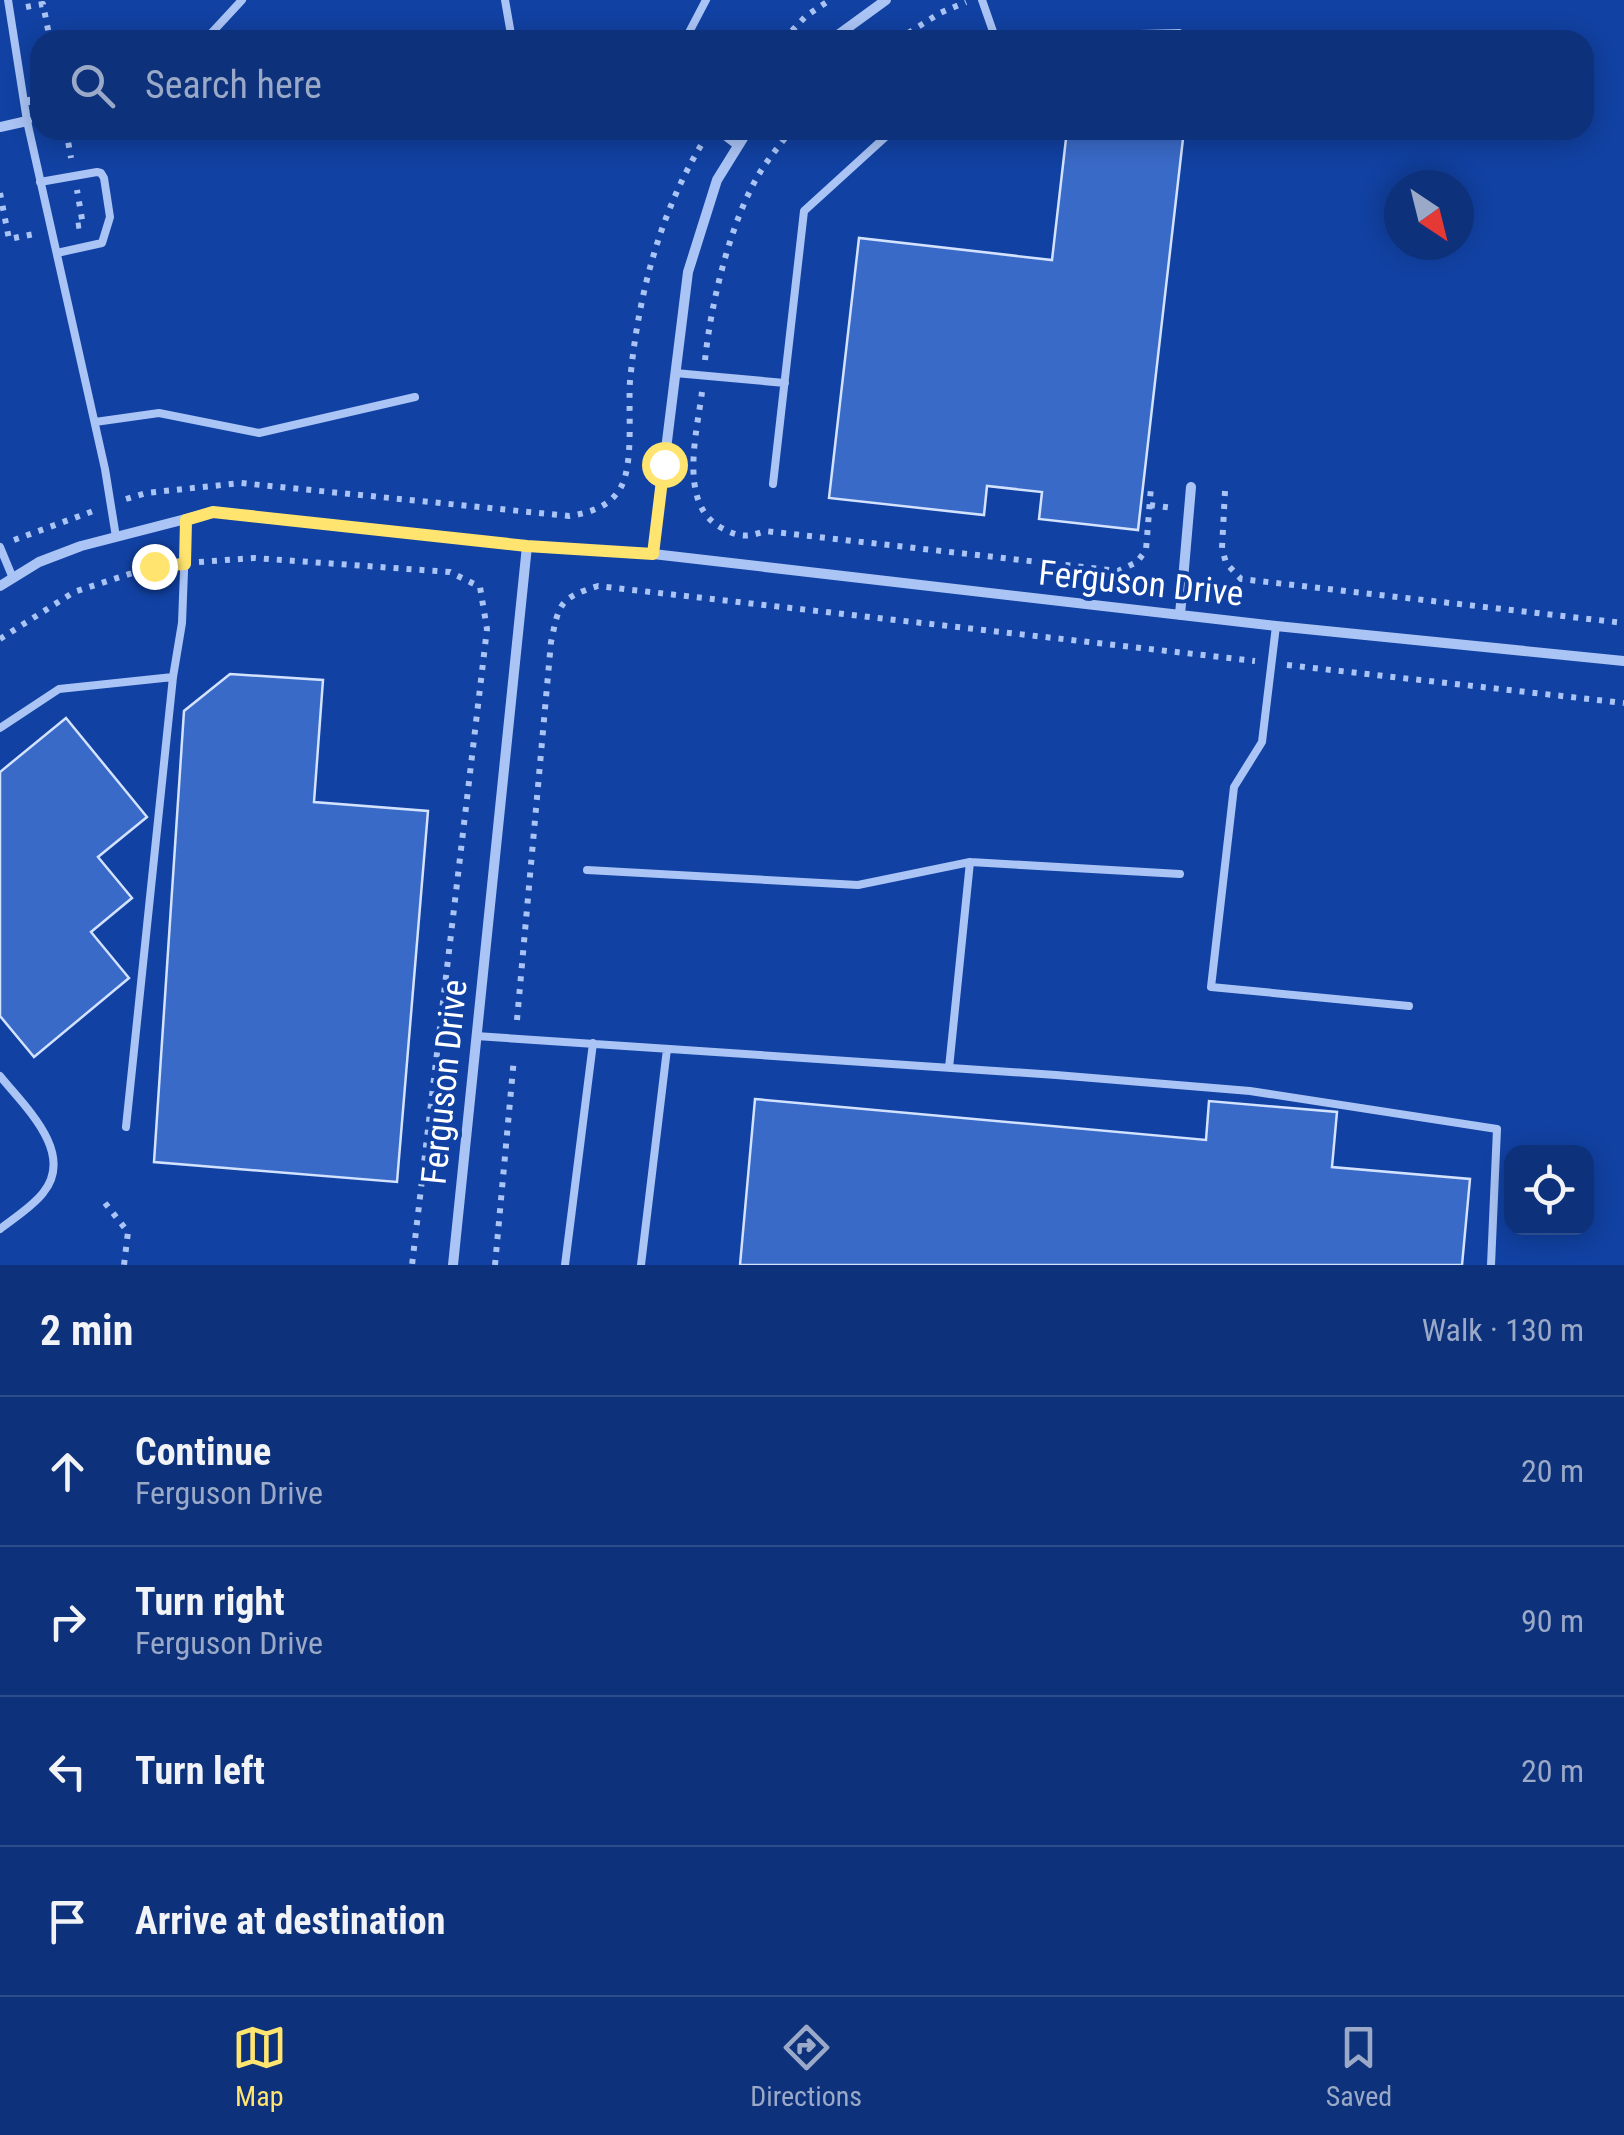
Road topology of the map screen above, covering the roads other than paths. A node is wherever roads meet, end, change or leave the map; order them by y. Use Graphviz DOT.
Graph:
graph roads {
  1 [pos="8,0"];
  2 [pos="242,0"];
  3 [pos="505,0"];
  4 [pos="706,0"];
  5 [pos="886,0"];
  6 [pos="982,0"];
  7 [pos="214,30"];
  8 [pos="510,30"];
  9 [pos="690,30"];
  10 [pos="845,30"];
  11 [pos="992,30"];
  12 [pos="30,100"];
  13 [pos="24,102"];
  14 [pos="27,121"];
  15 [pos="0,127"];
  16 [pos="30,135"];
  17 [pos="31,140"];
  18 [pos="729,140"];
  19 [pos="742,140"];
  20 [pos="882,140"];
  21 [pos="738,146"];
  22 [pos="40,182"];
  23 [pos="57,253"];
  24 [pos="674,373"];
  25 [pos="785,383"];
  26 [pos="415,397"];
  27 [pos="95,422"];
  28 [pos="773,484"];
  29 [pos="1191,487"];
  30 [pos="186,520"];
  31 [pos="116,538"];
  32 [pos="527,546"];
  33 [pos="0,548"];
  34 [pos="653,554"];
  35 [pos="12,576"];
  36 [pos="0,586"];
  37 [pos="1180,615"];
  38 [pos="1276,626"];
  39 [pos="1624,661"];
  40 [pos="173,677"];
  41 [pos="0,728"];
  42 [pos="970,862"];
  43 [pos="587,870"];
  44 [pos="1180,874"];
  45 [pos="1409,1006"];
  46 [pos="476,1036"];
  47 [pos="592,1043"];
  48 [pos="667,1049"];
  49 [pos="949,1068"];
  50 [pos="0,1076"];
  51 [pos="126,1127"];
  52 [pos="0,1229"];
  53 [pos="452,1265"];
  54 [pos="565,1265"];
  55 [pos="641,1265"];
  56 [pos="1490,1265"];
  1 -- 13 [label="lane"];
  2 -- 7 [label="lane"];
  3 -- 8 [label="lane"];
  4 -- 9 [label="lane"];
  5 -- 10 [label="street"];
  6 -- 11 [label="lane"];
  12 -- 13 [label="lane"];
  13 -- 14 [label="lane"];
  14 -- 15 [label="street"];
  14 -- 16 [label="lane"];
  17 -- 22 [label="lane"];
  18 -- 21 [label="lane"];
  19 -- 21 [label="street"];
  20 -- 25 [label="lane"];
  21 -- 24 [label="street"];
  22 -- 23 [label="lane"];
  22 -- 23 [label="lane"];
  23 -- 27 [label="lane"];
  24 -- 25 [label="lane"];
  24 -- 34 [label="street"];
  25 -- 28 [label="lane"];
  26 -- 27 [label="lane"];
  27 -- 31 [label="lane"];
  29 -- 37 [label="street"];
  30 -- 31 [label="street, Ferguson Drive"];
  30 -- 32 [label="street, Ferguson Drive"];
  30 -- 40 [label="lane"];
  31 -- 35 [label="street, Ferguson Drive"];
  32 -- 34 [label="street, Ferguson Drive"];
  32 -- 46 [label="street, Ferguson Drive"];
  33 -- 35 [label="lane"];
  34 -- 37 [label="street, Ferguson Drive"];
  35 -- 36 [label="street, Ferguson Drive"];
  37 -- 38 [label="street, Ferguson Drive"];
  38 -- 39 [label="street, Ferguson Drive"];
  38 -- 45 [label="lane"];
  40 -- 41 [label="lane"];
  40 -- 51 [label="lane"];
  42 -- 43 [label="lane"];
  42 -- 44 [label="lane"];
  42 -- 49 [label="lane"];
  46 -- 47 [label="lane"];
  46 -- 53 [label="street, Ferguson Drive"];
  47 -- 48 [label="lane"];
  47 -- 54 [label="lane"];
  48 -- 49 [label="lane"];
  48 -- 55 [label="lane"];
  49 -- 56 [label="lane"];
  50 -- 52 [label="lane"];
}
